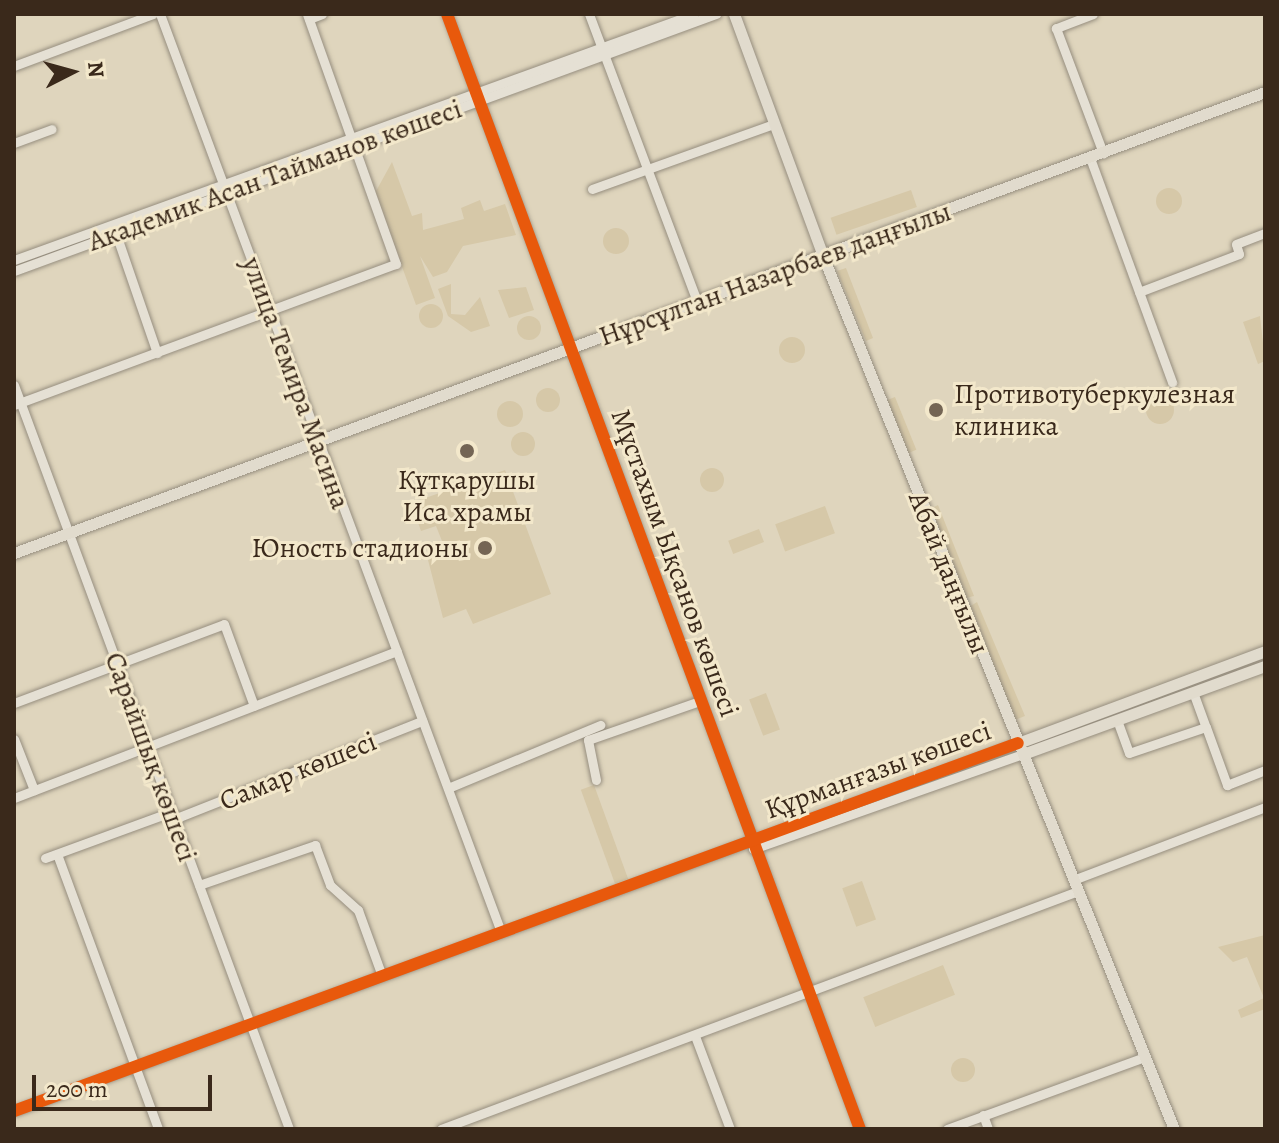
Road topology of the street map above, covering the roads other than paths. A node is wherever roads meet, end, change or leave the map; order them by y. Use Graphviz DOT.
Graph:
graph roads {
  1 [pos="153,14"];
  2 [pos="160,14"];
  3 [pos="322,14"];
  4 [pos="447,14"];
  5 [pos="589,14"];
  6 [pos="694,14"];
  7 [pos="716,14"];
  8 [pos="734,14"];
  9 [pos="1093,14"];
  10 [pos="308,16"];
  11 [pos="603,51"];
  12 [pos="14,66"];
  13 [pos="1265,92"];
  14 [pos="477,97"];
  15 [pos="774,124"];
  16 [pos="52,129"];
  17 [pos="351,142"];
  18 [pos="14,143"];
  19 [pos="1103,153"];
  20 [pos="1090,158"];
  21 [pos="648,171"];
  22 [pos="225,189"];
  23 [pos="592,189"];
  24 [pos="1265,233"];
  25 [pos="116,234"];
  26 [pos="823,256"];
  27 [pos="14,260"];
  28 [pos="14,271"];
  29 [pos="1139,292"];
  30 [pos="697,301"];
  31 [pos="270,309"];
  32 [pos="570,349"];
  33 [pos="157,353"];
  34 [pos="1172,382"];
  35 [pos="14,385"];
  36 [pos="17,403"];
  37 [pos="317,441"];
  38 [pos="69,533"];
  39 [pos="14,553"];
  40 [pos="397,651"];
  41 [pos="1265,651"];
  42 [pos="117,664"];
  43 [pos="1265,666"];
  44 [pos="1189,680"];
  45 [pos="1193,692"];
  46 [pos="700,701"];
  47 [pos="14,703"];
  48 [pos="254,706"];
  49 [pos="1117,720"];
  50 [pos="422,721"];
  51 [pos="600,725"];
  52 [pos="1206,727"];
  53 [pos="14,739"];
  54 [pos="146,748"];
  55 [pos="1020,749"];
  56 [pos="1265,770"];
  57 [pos="596,780"];
  58 [pos="448,788"];
  59 [pos="34,790"];
  60 [pos="14,798"];
  61 [pos="1265,807"];
  62 [pos="172,816"];
  63 [pos="756,846"];
  64 [pos="57,854"];
  65 [pos="45,858"];
  66 [pos="199,885"];
  67 [pos="1075,885"];
  68 [pos="501,932"];
  69 [pos="382,976"];
  70 [pos="809,992"];
  71 [pos="251,1023"];
  72 [pos="695,1036"];
  73 [pos="1145,1057"];
  74 [pos="134,1066"];
  75 [pos="14,1111"];
  76 [pos="983,1115"];
  77 [pos="158,1129"];
  78 [pos="289,1129"];
  79 [pos="441,1129"];
  80 [pos="730,1129"];
  81 [pos="860,1129"];
  82 [pos="947,1129"];
  83 [pos="988,1129"];
  84 [pos="1174,1129"];
  1 -- 12 [label="street"];
  2 -- 22 [label="street, улица Темира Масина"];
  3 -- 10 [label="street"];
  4 -- 14 [label="street, Мұстахым Ықсанов көшесі"];
  5 -- 11 [label="street"];
  6 -- 11 [label="street, Академик Асан Тайманов көшесі"];
  7 -- 11 [label="street, Академик Асан Тайманов көшесі"];
  8 -- 15 [label="main road, Абай даңғылы"];
  9 -- 19 [label="street"];
  10 -- 17 [label="street"];
  11 -- 14 [label="street, Академик Асан Тайманов көшесі"];
  11 -- 21 [label="street"];
  13 -- 19 [label="main road, Нұрсұлтан Назарбаев даңғылы"];
  14 -- 17 [label="street, Академик Асан Тайманов көшесі"];
  14 -- 32 [label="street, Мұстахым Ықсанов көшесі"];
  15 -- 21 [label="street"];
  15 -- 26 [label="main road, Абай даңғылы"];
  16 -- 18 [label="street"];
  17 -- 22 [label="street, Академик Асан Тайманов көшесі"];
  17 -- 31 [label="street"];
  19 -- 20 [label="main road, Нұрсұлтан Назарбаев даңғылы"];
  20 -- 26 [label="main road, Нұрсұлтан Назарбаев даңғылы"];
  20 -- 29 [label="street"];
  21 -- 23 [label="street"];
  21 -- 30 [label="street"];
  22 -- 25 [label="street, Академик Асан Тайманов көшесі"];
  22 -- 27 [label="street, Академик Асан Тайманов көшесі"];
  22 -- 31 [label="street, улица Темира Масина"];
  24 -- 29 [label="street"];
  25 -- 28 [label="street, Академик Асан Тайманов көшесі"];
  25 -- 33 [label="street"];
  26 -- 30 [label="main road, Нұрсұлтан Назарбаев даңғылы"];
  26 -- 55 [label="main road, Абай даңғылы"];
  29 -- 34 [label="street"];
  30 -- 32 [label="main road, Нұрсұлтан Назарбаев даңғылы"];
  31 -- 33 [label="street"];
  31 -- 37 [label="street, улица Темира Масина"];
  32 -- 37 [label="main road, Нұрсұлтан Назарбаев даңғылы"];
  32 -- 46 [label="street, Мұстахым Ықсанов көшесі"];
  33 -- 36 [label="street"];
  35 -- 36 [label="street, Сарайшық көшесі"];
  36 -- 38 [label="street, Сарайшық көшесі"];
  37 -- 38 [label="main road, Нұрсұлтан Назарбаев даңғылы"];
  37 -- 40 [label="street, улица Темира Масина"];
  38 -- 39 [label="main road, Нұрсұлтан Назарбаев даңғылы"];
  38 -- 42 [label="street, Сарайшық көшесі"];
  40 -- 48 [label="street"];
  40 -- 50 [label="street, улица Темира Масина"];
  41 -- 44 [label="main road, Құрманғазы көшесі"];
  42 -- 47 [label="street"];
  42 -- 48 [label="street"];
  42 -- 54 [label="street, Сарайшық көшесі"];
  43 -- 45 [label="main road, Құрманғазы көшесі"];
  44 -- 45 [label="main road"];
  44 -- 55 [label="main road, Құрманғазы көшесі"];
  45 -- 49 [label="main road, Құрманғазы көшесі"];
  45 -- 52 [label="street"];
  46 -- 57 [label="street"];
  46 -- 63 [label="street, Мұстахым Ықсанов көшесі"];
  48 -- 54 [label="street"];
  49 -- 52 [label="street"];
  49 -- 55 [label="main road, Құрманғазы көшесі"];
  50 -- 58 [label="street, улица Темира Масина"];
  50 -- 62 [label="street, Самар көшесі"];
  51 -- 58 [label="street"];
  52 -- 56 [label="street"];
  53 -- 59 [label="street"];
  54 -- 59 [label="street"];
  54 -- 62 [label="street, Сарайшық көшесі"];
  55 -- 63 [label="street"];
  55 -- 67 [label="main road, Абай даңғылы"];
  58 -- 68 [label="street, улица Темира Масина"];
  59 -- 60 [label="street"];
  61 -- 67 [label="street"];
  62 -- 64 [label="street, Самар көшесі"];
  62 -- 66 [label="street, Сарайшық көшесі"];
  63 -- 68 [label="street"];
  63 -- 70 [label="street, Мұстахым Ықсанов көшесі"];
  64 -- 65 [label="street, Самар көшесі"];
  64 -- 74 [label="street"];
  66 -- 69 [label="street"];
  66 -- 71 [label="street, Сарайшық көшесі"];
  67 -- 70 [label="street"];
  67 -- 73 [label="main road, Абай даңғылы"];
  68 -- 69 [label="street"];
  69 -- 71 [label="street"];
  70 -- 72 [label="street"];
  70 -- 81 [label="street, Мұстахым Ықсанов көшесі"];
  71 -- 74 [label="street"];
  71 -- 78 [label="street, Сарайшық көшесі"];
  72 -- 79 [label="street"];
  72 -- 80 [label="street"];
  73 -- 76 [label="street"];
  73 -- 84 [label="main road, Абай даңғылы"];
  74 -- 75 [label="street"];
  74 -- 77 [label="street"];
  76 -- 82 [label="street"];
  76 -- 83 [label="street"];
}
